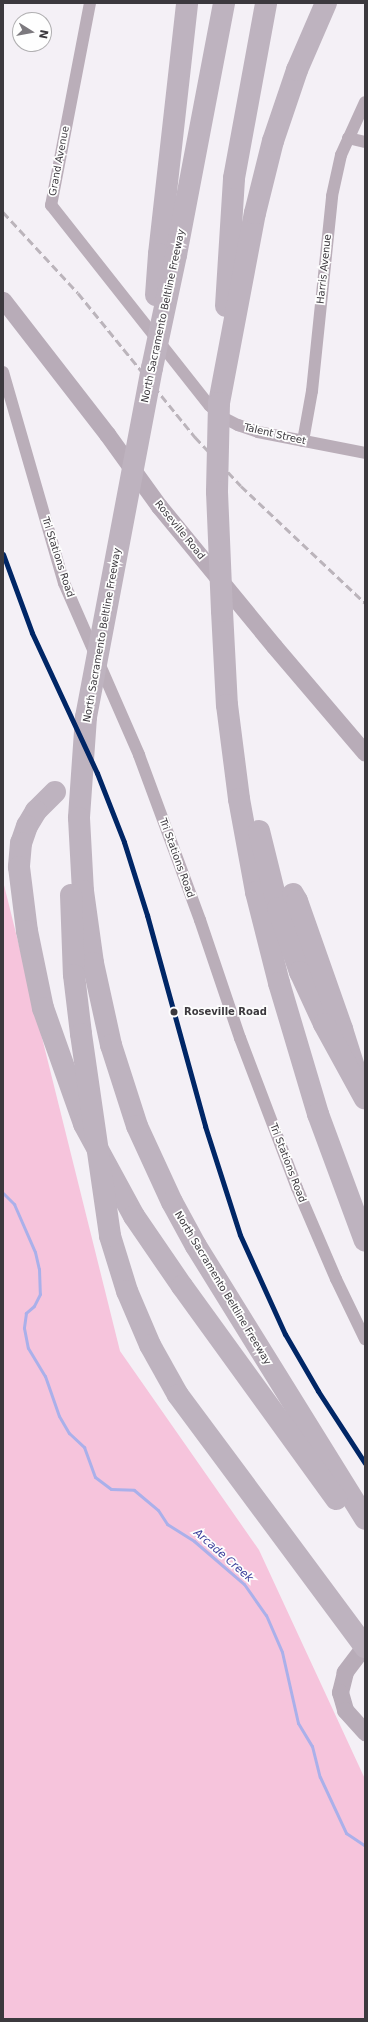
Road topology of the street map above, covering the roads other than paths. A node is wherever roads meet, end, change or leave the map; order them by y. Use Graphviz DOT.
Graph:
graph roads {
  1 [pos="90,3"];
  2 [pos="187,3"];
  3 [pos="224,3"];
  4 [pos="266,3"];
  5 [pos="326,3"];
  6 [pos="365,102"];
  7 [pos="348,138"];
  8 [pos="365,142"];
  9 [pos="168,254"];
  10 [pos="236,277"];
  11 [pos="3,300"];
  12 [pos="169,352"];
  13 [pos="3,372"];
  14 [pos="303,441"];
  15 [pos="365,453"];
  16 [pos="222,611"];
  17 [pos="365,753"];
  18 [pos="55,792"];
  19 [pos="77,893"];
  20 [pos="293,894"];
  21 [pos="365,1099"];
  22 [pos="365,1104"];
  23 [pos="365,1241"];
  24 [pos="365,1339"];
  25 [pos="365,1519"];
  26 [pos="365,1528"];
  27 [pos="365,1646"];
  28 [pos="365,1732"];
  1 -- 12 [label="street, Grand Avenue"];
  2 -- 9 [label="highway"];
  3 -- 9 [label="highway, North Sacramento Beltline Freeway"];
  4 -- 10 [label="highway"];
  5 -- 10 [label="highway"];
  6 -- 7 [label="street, Harris Avenue"];
  7 -- 8 [label="street"];
  7 -- 14 [label="street, Harris Avenue"];
  9 -- 19 [label="highway, North Sacramento Beltline Freeway, bridge"];
  10 -- 16 [label="highway, bridge"];
  11 -- 17 [label="main road, Roseville Road"];
  12 -- 14 [label="street, Talent Street"];
  13 -- 24 [label="street, Tri Stations Road"];
  14 -- 15 [label="street, Talent Street"];
  16 -- 21 [label="highway, bridge"];
  16 -- 23 [label="highway"];
  18 -- 26 [label="highway"];
  19 -- 25 [label="highway, North Sacramento Beltline Freeway"];
  19 -- 27 [label="highway, bridge"];
  20 -- 22 [label="highway"];
  27 -- 28 [label="main road"];
}
